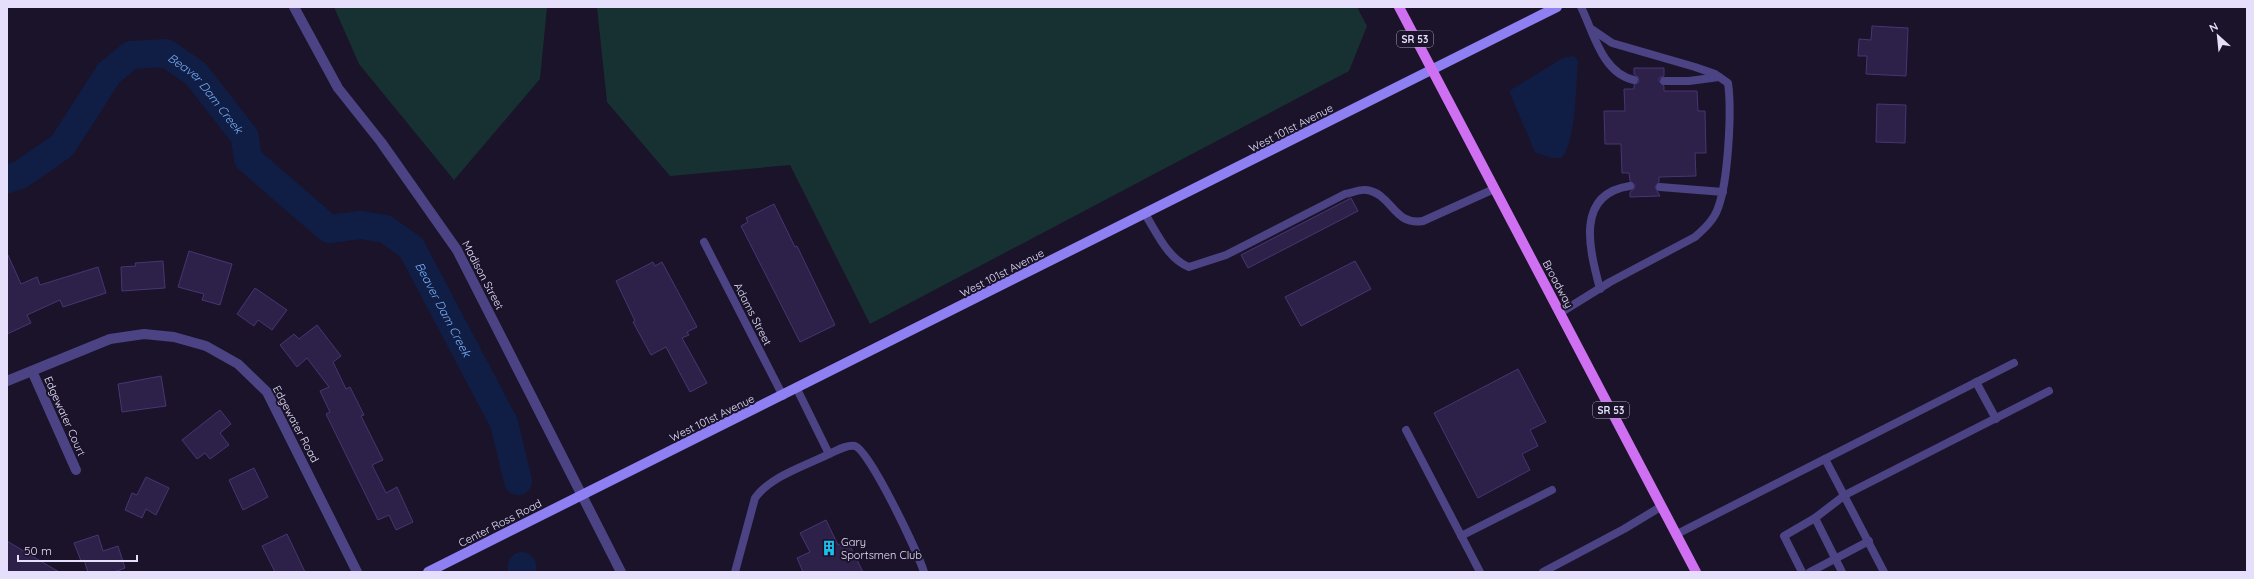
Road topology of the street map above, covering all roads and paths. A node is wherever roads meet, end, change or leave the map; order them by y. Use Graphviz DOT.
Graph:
graph roads {
  1 [pos="294,7"];
  2 [pos="1399,7"];
  3 [pos="1557,7"];
  4 [pos="1581,7"];
  5 [pos="1593,30"];
  6 [pos="1432,71"];
  7 [pos="1719,77"];
  8 [pos="1634,80"];
  9 [pos="1664,81"];
  10 [pos="1630,186"];
  11 [pos="1660,187"];
  12 [pos="1494,189"];
  13 [pos="1723,192"];
  14 [pos="1145,214"];
  15 [pos="704,242"];
  16 [pos="1600,289"];
  17 [pos="1560,313"];
  18 [pos="2014,363"];
  19 [pos="32,371"];
  20 [pos="7,381"];
  21 [pos="1976,382"];
  22 [pos="797,389"];
  23 [pos="2049,391"];
  24 [pos="783,396"];
  25 [pos="1996,419"];
  26 [pos="1406,430"];
  27 [pos="829,454"];
  28 [pos="1825,459"];
  29 [pos="76,470"];
  30 [pos="1552,490"];
  31 [pos="1845,494"];
  32 [pos="582,495"];
  33 [pos="1662,506"];
  34 [pos="1815,518"];
  35 [pos="1677,534"];
  36 [pos="1462,536"];
  37 [pos="1869,541"];
  38 [pos="1836,559"];
  39 [pos="357,572"];
  40 [pos="428,572"];
  41 [pos="621,572"];
  42 [pos="735,572"];
  43 [pos="924,572"];
  44 [pos="1480,572"];
  45 [pos="1543,572"];
  46 [pos="1696,572"];
  47 [pos="1802,572"];
  48 [pos="1810,572"];
  49 [pos="1842,572"];
  50 [pos="1884,572"];
  1 -- 32 [label="street, Madison Street"];
  2 -- 6 [label="main road, Broadway / SR 53"];
  3 -- 6 [label="street, West 101st Avenue"];
  4 -- 5 [label="lane"];
  5 -- 7 [label="lane"];
  5 -- 8 [label="lane"];
  6 -- 12 [label="main road, Broadway / SR 53"];
  6 -- 14 [label="street, West 101st Avenue"];
  7 -- 9 [label="lane"];
  7 -- 13 [label="lane"];
  10 -- 16 [label="lane"];
  11 -- 13 [label="lane"];
  12 -- 14 [label="lane"];
  12 -- 17 [label="main road, Broadway / SR 53"];
  13 -- 16 [label="lane"];
  14 -- 22 [label="street, West 101st Avenue"];
  15 -- 24 [label="lane, Adams Street"];
  16 -- 17 [label="lane"];
  17 -- 33 [label="main road, Broadway / SR 53"];
  18 -- 21 [label="lane"];
  19 -- 20 [label="street, Edgewater Road"];
  19 -- 29 [label="street, Edgewater Court"];
  19 -- 39 [label="street, Edgewater Road"];
  21 -- 25 [label="lane"];
  21 -- 28 [label="lane"];
  22 -- 24 [label="street, West 101st Avenue"];
  22 -- 27 [label="lane"];
  23 -- 25 [label="lane"];
  24 -- 32 [label="street, West 101st Avenue"];
  25 -- 31 [label="lane"];
  26 -- 36 [label="lane"];
  27 -- 42 [label="lane"];
  27 -- 43 [label="lane"];
  28 -- 31 [label="lane"];
  28 -- 35 [label="lane"];
  30 -- 36 [label="lane"];
  31 -- 34 [label="lane"];
  31 -- 37 [label="lane"];
  32 -- 40 [label="street, Center Ross Road"];
  32 -- 41 [label="street, Madison Street"];
  33 -- 35 [label="main road, Broadway / SR 53"];
  33 -- 45 [label="lane"];
  34 -- 38 [label="lane"];
  34 -- 47 [label="lane"];
  35 -- 46 [label="main road, Broadway / SR 53"];
  36 -- 44 [label="lane"];
  37 -- 38 [label="lane"];
  37 -- 50 [label="lane"];
  38 -- 48 [label="lane"];
  38 -- 49 [label="lane"];
}
